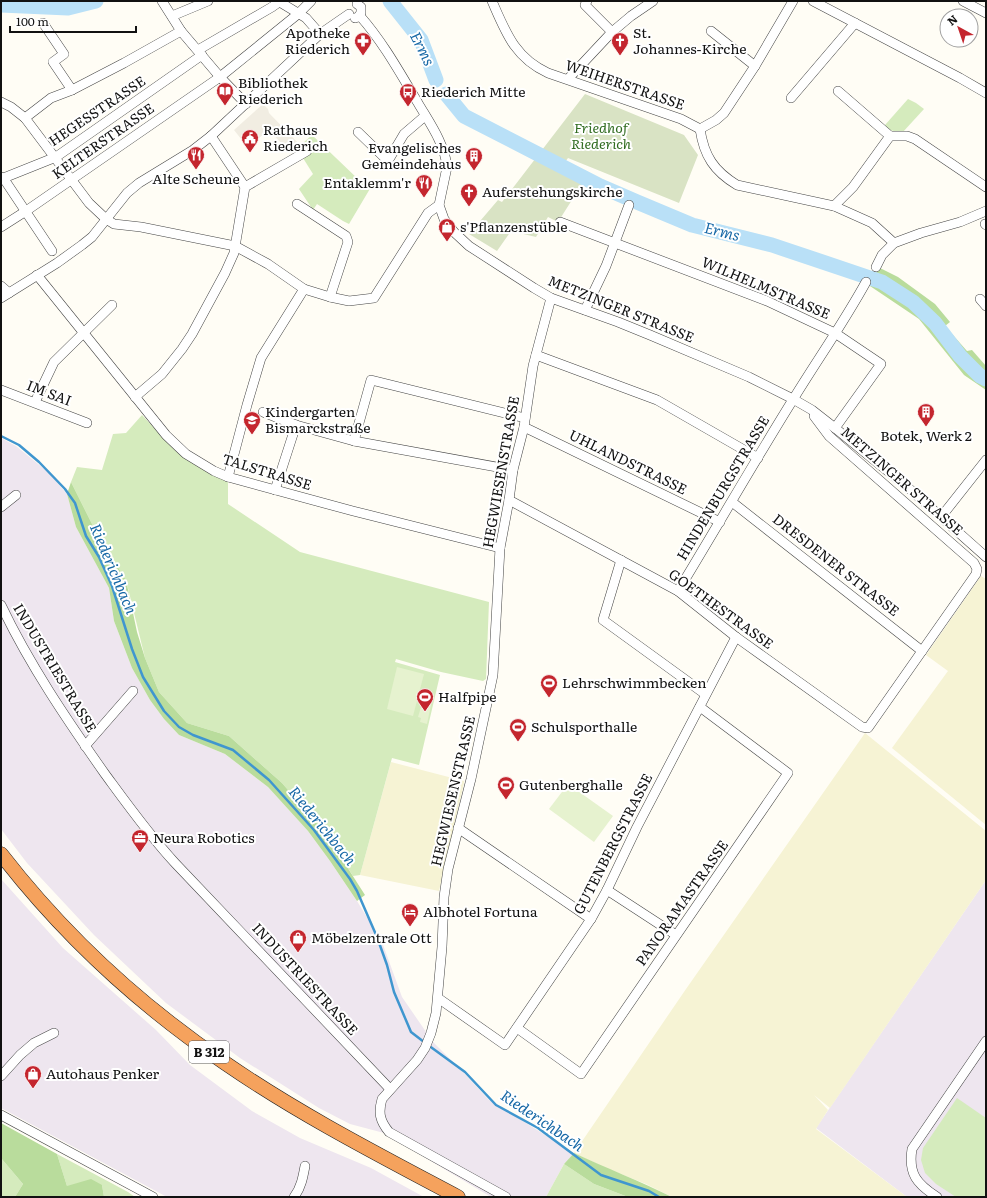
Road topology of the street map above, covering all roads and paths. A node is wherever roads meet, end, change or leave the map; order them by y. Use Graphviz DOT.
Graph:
graph roads {
  1 [pos="162,1"];
  2 [pos="208,1"];
  3 [pos="278,1"];
  4 [pos="311,1"];
  5 [pos="492,1"];
  6 [pos="587,1"];
  7 [pos="653,1"];
  8 [pos="793,1"];
  9 [pos="813,1"];
  10 [pos="963,1"];
  11 [pos="358,3"];
  12 [pos="986,13"];
  13 [pos="298,14"];
  14 [pos="349,14"];
  15 [pos="172,16"];
  16 [pos="360,16"];
  17 [pos="43,23"];
  18 [pos="855,23"];
  19 [pos="181,31"];
  20 [pos="711,31"];
  21 [pos="612,32"];
  22 [pos="320,34"];
  23 [pos="200,53"];
  24 [pos="755,66"];
  25 [pos="220,77"];
  26 [pos="568,79"];
  27 [pos="72,90"];
  28 [pos="838,90"];
  29 [pos="986,93"];
  30 [pos="791,98"];
  31 [pos="1,102"];
  32 [pos="246,104"];
  33 [pos="425,116"];
  34 [pos="25,118"];
  35 [pos="700,129"];
  36 [pos="358,132"];
  37 [pos="211,136"];
  38 [pos="890,136"];
  39 [pos="307,152"];
  40 [pos="56,157"];
  41 [pos="2,178"];
  42 [pos="70,180"];
  43 [pos="245,187"];
  44 [pos="986,187"];
  45 [pos="298,204"];
  46 [pos="439,205"];
  47 [pos="629,205"];
  48 [pos="834,206"];
  49 [pos="26,211"];
  50 [pos="986,211"];
  51 [pos="106,219"];
  52 [pos="560,222"];
  53 [pos="1,227"];
  54 [pos="616,242"];
  55 [pos="894,243"];
  56 [pos="235,246"];
  57 [pos="52,251"];
  58 [pos="876,266"];
  59 [pos="37,275"];
  60 [pos="866,282"];
  61 [pos="1,286"];
  62 [pos="304,289"];
  63 [pos="9,293"];
  64 [pos="330,297"];
  65 [pos="1,298"];
  66 [pos="551,298"];
  67 [pos="980,299"];
  68 [pos="112,305"];
  69 [pos="986,306"];
  70 [pos="585,310"];
  71 [pos="84,333"];
  72 [pos="835,333"];
  73 [pos="536,355"];
  74 [pos="1,390"];
  75 [pos="135,397"];
  76 [pos="793,399"];
  77 [pos="35,402"];
  78 [pos="812,410"];
  79 [pos="263,412"];
  80 [pos="524,422"];
  81 [pos="87,423"];
  82 [pos="296,426"];
  83 [pos="835,428"];
  84 [pos="354,441"];
  85 [pos="758,458"];
  86 [pos="986,460"];
  87 [pos="513,470"];
  88 [pos="228,477"];
  89 [pos="275,490"];
  90 [pos="16,495"];
  91 [pos="509,500"];
  92 [pos="732,502"];
  93 [pos="1,507"];
  94 [pos="941,517"];
  95 [pos="720,522"];
  96 [pos="500,548"];
  97 [pos="986,557"];
  98 [pos="621,560"];
  99 [pos="678,591"];
  100 [pos="1,605"];
  101 [pos="736,637"];
  102 [pos="922,651"];
  103 [pos="133,691"];
  104 [pos="705,694"];
  105 [pos="700,707"];
  106 [pos="85,746"];
  107 [pos="458,828"];
  108 [pos="1,854"];
  109 [pos="607,890"];
  110 [pos="591,919"];
  111 [pos="676,935"];
  112 [pos="438,998"];
  113 [pos="517,1028"];
  114 [pos="54,1033"];
  115 [pos="986,1041"];
  116 [pos="1,1076"];
  117 [pos="390,1089"];
  118 [pos="1,1115"];
  119 [pos="305,1166"];
  120 [pos="153,1197"];
  121 [pos="294,1197"];
  122 [pos="458,1197"];
  123 [pos="506,1197"];
  124 [pos="937,1197"];
  1 -- 15 [label="street"];
  2 -- 15 [label="street"];
  3 -- 13 [label="street"];
  3 -- 23 [label="street, HEGESSTRASSE"];
  4 -- 13 [label="street, KELTERSTRASSE"];
  5 -- 26 [label="street, WEIHERSTRASSE"];
  6 -- 21 [label="street"];
  7 -- 21 [label="street"];
  8 -- 24 [label="street"];
  9 -- 18 [label="street"];
  10 -- 12 [label="street"];
  11 -- 14 [label="street"];
  11 -- 16 [label="street"];
  13 -- 22 [label="street"];
  13 -- 25 [label="street, KELTERSTRASSE"];
  14 -- 16 [label="street"];
  14 -- 22 [label="street"];
  15 -- 19 [label="street"];
  16 -- 33 [label="street"];
  17 -- 27 [label="street"];
  18 -- 29 [label="street"];
  18 -- 30 [label="street"];
  19 -- 23 [label="street"];
  19 -- 27 [label="street"];
  20 -- 24 [label="street"];
  21 -- 26 [label="street"];
  22 -- 32 [label="street"];
  23 -- 25 [label="street"];
  23 -- 40 [label="street, HEGESSTRASSE"];
  24 -- 35 [label="street"];
  25 -- 32 [label="street"];
  25 -- 42 [label="street, KELTERSTRASSE"];
  26 -- 35 [label="street, WEIHERSTRASSE"];
  27 -- 34 [label="street"];
  28 -- 38 [label="street"];
  31 -- 34 [label="street"];
  32 -- 37 [label="street"];
  33 -- 36 [label="street"];
  33 -- 46 [label="street"];
  34 -- 40 [label="street"];
  35 -- 48 [label="street"];
  37 -- 43 [label="street"];
  37 -- 51 [label="street"];
  38 -- 44 [label="street"];
  38 -- 48 [label="street"];
  39 -- 43 [label="street"];
  40 -- 41 [label="street, HEGESSTRASSE"];
  40 -- 42 [label="street"];
  41 -- 49 [label="street"];
  42 -- 49 [label="street, KELTERSTRASSE"];
  42 -- 51 [label="street"];
  43 -- 56 [label="street"];
  45 -- 64 [label="street"];
  46 -- 64 [label="street"];
  46 -- 66 [label="street, METZINGER STRASSE"];
  47 -- 54 [label="street"];
  48 -- 55 [label="street"];
  49 -- 53 [label="street, KELTERSTRASSE"];
  49 -- 57 [label="street"];
  50 -- 55 [label="street"];
  51 -- 56 [label="street"];
  51 -- 59 [label="street"];
  52 -- 54 [label="street, WILHELMSTRASSE"];
  54 -- 70 [label="street"];
  54 -- 72 [label="street, WILHELMSTRASSE"];
  55 -- 58 [label="street"];
  56 -- 62 [label="street"];
  56 -- 75 [label="street"];
  59 -- 63 [label="street"];
  59 -- 71 [label="street, TALSTRASSE"];
  60 -- 72 [label="street, WILHELMSTRASSE"];
  61 -- 63 [label="street"];
  62 -- 64 [label="street"];
  62 -- 88 [label="street"];
  63 -- 65 [label="street"];
  66 -- 70 [label="street, METZINGER STRASSE"];
  66 -- 73 [label="street, HEGWIESENSTRASSE"];
  67 -- 69 [label="street"];
  68 -- 71 [label="street"];
  70 -- 76 [label="street, METZINGER STRASSE"];
  71 -- 75 [label="street, TALSTRASSE"];
  71 -- 77 [label="street"];
  72 -- 76 [label="street, HINDENBURGSTRASSE"];
  72 -- 83 [label="street, WILHELMSTRASSE"];
  73 -- 80 [label="street, HEGWIESENSTRASSE"];
  73 -- 85 [label="street"];
  74 -- 77 [label="street, IM SAI"];
  75 -- 88 [label="street, TALSTRASSE"];
  76 -- 78 [label="street, METZINGER STRASSE"];
  76 -- 85 [label="street, HINDENBURGSTRASSE"];
  77 -- 81 [label="street, IM SAI"];
  78 -- 83 [label="street, METZINGER STRASSE"];
  78 -- 102 [label="street, METZINGER STRASSE"];
  79 -- 82 [label="street"];
  80 -- 84 [label="street, UHLANDSTRASSE"];
  80 -- 87 [label="street, HEGWIESENSTRASSE"];
  80 -- 95 [label="street, UHLANDSTRASSE"];
  82 -- 84 [label="street"];
  82 -- 89 [label="street"];
  83 -- 94 [label="street, METZINGER STRASSE"];
  84 -- 87 [label="street"];
  85 -- 92 [label="street, HINDENBURGSTRASSE"];
  86 -- 94 [label="street"];
  87 -- 91 [label="street, HEGWIESENSTRASSE"];
  88 -- 89 [label="street, TALSTRASSE"];
  89 -- 96 [label="street, TALSTRASSE"];
  90 -- 93 [label="street"];
  91 -- 96 [label="street, HEGWIESENSTRASSE"];
  91 -- 98 [label="street, GOETHESTRASSE"];
  92 -- 95 [label="street, HINDENBURGSTRASSE"];
  92 -- 102 [label="street, DRESDENER STRASSE"];
  94 -- 97 [label="street, METZINGER STRASSE"];
  95 -- 99 [label="street, HINDENBURGSTRASSE"];
  96 -- 107 [label="street, HEGWIESENSTRASSE"];
  98 -- 99 [label="street, GOETHESTRASSE"];
  98 -- 104 [label="street"];
  99 -- 101 [label="street, GOETHESTRASSE"];
  100 -- 106 [label="street, INDUSTRIESTRASSE"];
  101 -- 102 [label="street, GOETHESTRASSE"];
  101 -- 104 [label="street, GUTENBERGSTRASSE"];
  103 -- 106 [label="street, INDUSTRIESTRASSE"];
  104 -- 105 [label="street, GUTENBERGSTRASSE"];
  105 -- 109 [label="street, GUTENBERGSTRASSE"];
  105 -- 111 [label="street, PANORAMASTRASSE"];
  106 -- 117 [label="street, INDUSTRIESTRASSE"];
  107 -- 110 [label="street"];
  107 -- 112 [label="street, HEGWIESENSTRASSE"];
  108 -- 122 [label="highway, B 312"];
  109 -- 110 [label="street, GUTENBERGSTRASSE"];
  109 -- 111 [label="street"];
  110 -- 113 [label="street, GUTENBERGSTRASSE"];
  111 -- 113 [label="street, PANORAMASTRASSE"];
  112 -- 113 [label="street, GUTENBERGSTRASSE"];
  112 -- 117 [label="street, HEGWIESENSTRASSE"];
  114 -- 116 [label="street"];
  115 -- 124 [label="street"];
  117 -- 123 [label="street"];
  118 -- 120 [label="street"];
  119 -- 121 [label="street"];
}
